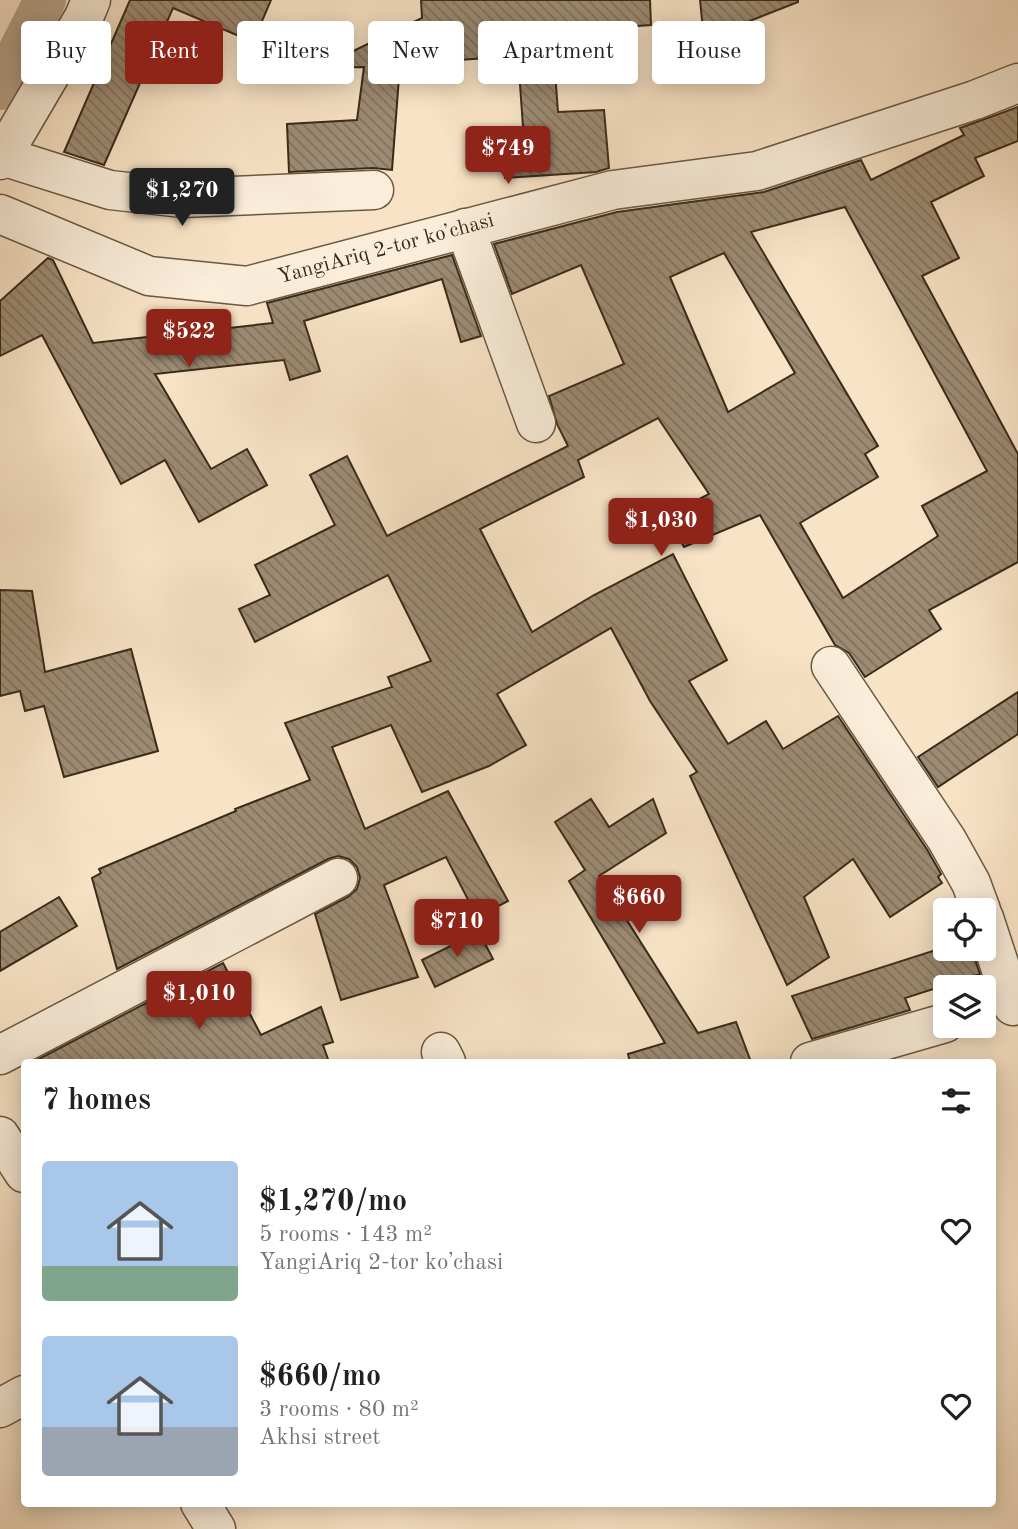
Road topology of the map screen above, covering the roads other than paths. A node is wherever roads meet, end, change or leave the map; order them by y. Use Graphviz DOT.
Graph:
graph roads {
  1 [pos="91,0"];
  2 [pos="1018,83"];
  3 [pos="1,158"];
  4 [pos="374,190"];
  5 [pos="0,214"];
  6 [pos="465,228"];
  7 [pos="536,423"];
  8 [pos="831,666"];
  9 [pos="338,878"];
  10 [pos="977,898"];
  11 [pos="994,961"];
  12 [pos="1005,1008"];
  13 [pos="933,1026"];
  14 [pos="0,1055"];
  15 [pos="820,1059"];
  16 [pos="0,1136"];
  17 [pos="21,1168"];
  18 [pos="21,1397"];
  19 [pos="0,1408"];
  20 [pos="203,1507"];
  21 [pos="216,1529"];
  1 -- 3 [label="street"];
  2 -- 6 [label="street, YangiАriq 2-tor koʼchasi"];
  3 -- 4 [label="street"];
  5 -- 6 [label="street, YangiАriq 2-tor koʼchasi"];
  6 -- 7 [label="street"];
  8 -- 10 [label="street"];
  9 -- 14 [label="street"];
  11 -- 12 [label="street"];
  13 -- 15 [label="street"];
  16 -- 17 [label="street"];
  18 -- 19 [label="street"];
  20 -- 21 [label="street"];
}
